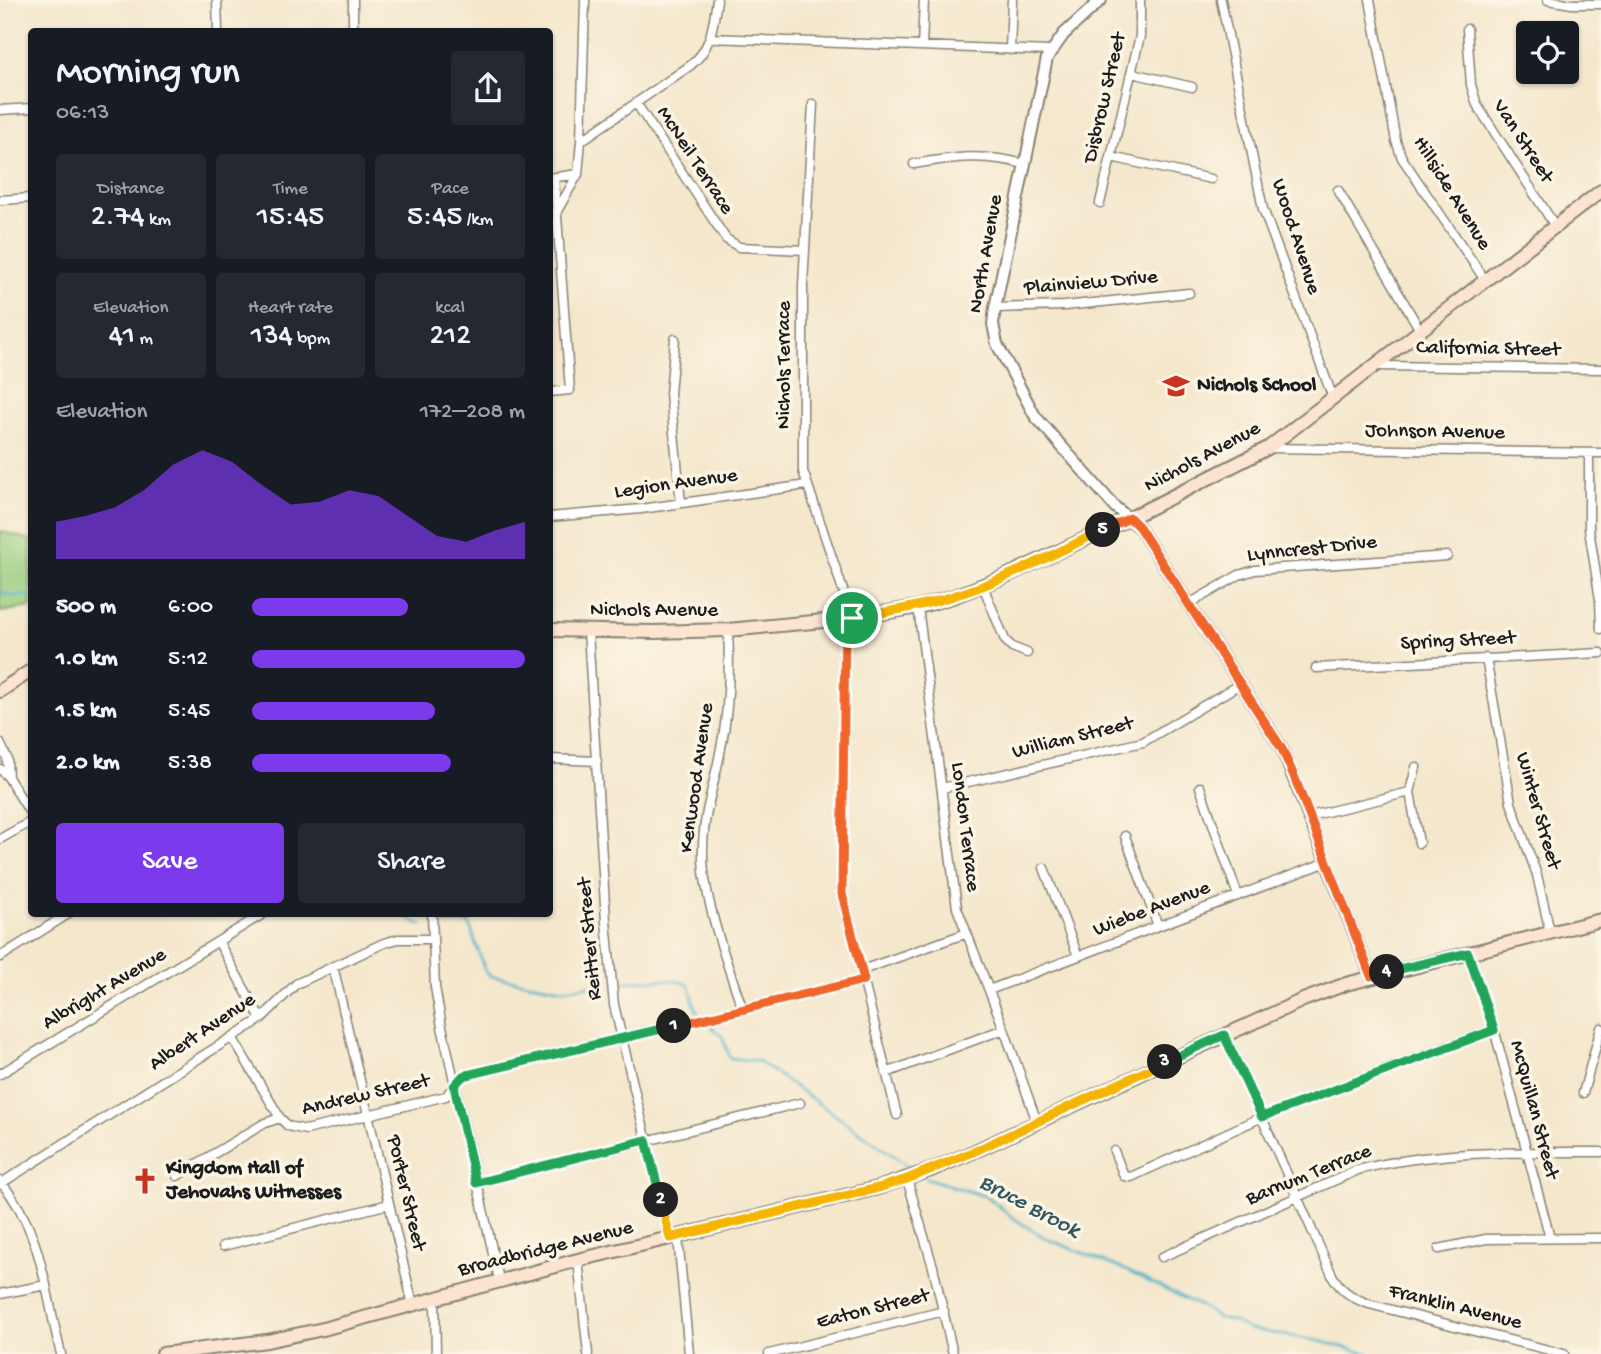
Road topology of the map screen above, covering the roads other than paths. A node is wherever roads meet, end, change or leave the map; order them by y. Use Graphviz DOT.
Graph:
graph roads {
  1 [pos="217,0"];
  2 [pos="354,0"];
  3 [pos="585,0"];
  4 [pos="717,0"];
  5 [pos="924,0"];
  6 [pos="1012,0"];
  7 [pos="1101,0"];
  8 [pos="1140,0"];
  9 [pos="1221,0"];
  10 [pos="1370,0"];
  11 [pos="1548,0"];
  12 [pos="1601,4"];
  13 [pos="218,28"];
  14 [pos="352,28"];
  15 [pos="1467,29"];
  16 [pos="710,38"];
  17 [pos="922,46"];
  18 [pos="1010,50"];
  19 [pos="1049,51"];
  20 [pos="1132,73"];
  21 [pos="1192,87"];
  22 [pos="636,103"];
  23 [pos="813,104"];
  24 [pos="28,108"];
  25 [pos="0,110"];
  26 [pos="581,141"];
  27 [pos="1111,157"];
  28 [pos="914,164"];
  29 [pos="1024,164"];
  30 [pos="578,174"];
  31 [pos="553,178"];
  32 [pos="1211,179"];
  33 [pos="553,186"];
  34 [pos="1338,190"];
  35 [pos="1601,191"];
  36 [pos="28,198"];
  37 [pos="0,200"];
  38 [pos="1100,203"];
  39 [pos="556,211"];
  40 [pos="1555,226"];
  41 [pos="804,250"];
  42 [pos="1485,280"];
  43 [pos="1189,293"];
  44 [pos="995,308"];
  45 [pos="1420,330"];
  46 [pos="675,339"];
  47 [pos="1374,366"];
  48 [pos="1601,369"];
  49 [pos="553,392"];
  50 [pos="1333,398"];
  51 [pos="1268,448"];
  52 [pos="1590,453"];
  53 [pos="1601,453"];
  54 [pos="807,485"];
  55 [pos="681,503"];
  56 [pos="553,517"];
  57 [pos="1130,518"];
  58 [pos="1447,556"];
  59 [pos="983,586"];
  60 [pos="1189,604"];
  61 [pos="918,607"];
  62 [pos="848,618"];
  63 [pos="1601,629"];
  64 [pos="553,630"];
  65 [pos="728,630"];
  66 [pos="588,631"];
  67 [pos="1027,653"];
  68 [pos="1601,653"];
  69 [pos="1486,658"];
  70 [pos="1317,667"];
  71 [pos="28,673"];
  72 [pos="1240,684"];
  73 [pos="0,691"];
  74 [pos="0,743"];
  75 [pos="553,759"];
  76 [pos="597,761"];
  77 [pos="1416,767"];
  78 [pos="0,769"];
  79 [pos="8,777"];
  80 [pos="1200,787"];
  81 [pos="942,788"];
  82 [pos="1410,792"];
  83 [pos="28,812"];
  84 [pos="1310,816"];
  85 [pos="28,822"];
  86 [pos="1125,836"];
  87 [pos="0,839"];
  88 [pos="1419,844"];
  89 [pos="1327,862"];
  90 [pos="1044,868"];
  91 [pos="1238,895"];
  92 [pos="63,917"];
  93 [pos="259,917"];
  94 [pos="432,917"];
  95 [pos="1601,920"];
  96 [pos="1158,926"];
  97 [pos="1550,932"];
  98 [pos="967,933"];
  99 [pos="433,939"];
  100 [pos="219,943"];
  101 [pos="1468,953"];
  102 [pos="1077,956"];
  103 [pos="0,957"];
  104 [pos="333,966"];
  105 [pos="862,970"];
  106 [pos="1371,976"];
  107 [pos="864,980"];
  108 [pos="989,989"];
  109 [pos="743,1010"];
  110 [pos="261,1020"];
  111 [pos="1601,1028"];
  112 [pos="1004,1029"];
  113 [pos="1494,1030"];
  114 [pos="1224,1035"];
  115 [pos="232,1037"];
  116 [pos="622,1038"];
  117 [pos="886,1073"];
  118 [pos="0,1074"];
  119 [pos="454,1086"];
  120 [pos="1583,1093"];
  121 [pos="800,1103"];
  122 [pos="370,1113"];
  123 [pos="897,1115"];
  124 [pos="1262,1117"];
  125 [pos="279,1118"];
  126 [pos="1037,1122"];
  127 [pos="646,1140"];
  128 [pos="1114,1150"];
  129 [pos="1525,1152"];
  130 [pos="1601,1152"];
  131 [pos="177,1176"];
  132 [pos="910,1177"];
  133 [pos="1,1182"];
  134 [pos="476,1183"];
  135 [pos="1297,1198"];
  136 [pos="390,1204"];
  137 [pos="674,1237"];
  138 [pos="1550,1238"];
  139 [pos="1601,1238"];
  140 [pos="223,1246"];
  141 [pos="1439,1249"];
  142 [pos="1162,1257"];
  143 [pos="579,1260"];
  144 [pos="499,1280"];
  145 [pos="46,1285"];
  146 [pos="0,1294"];
  147 [pos="435,1299"];
  148 [pos="413,1305"];
  149 [pos="944,1311"];
  150 [pos="189,1352"];
  151 [pos="61,1354"];
  152 [pos="163,1354"];
  153 [pos="436,1354"];
  154 [pos="588,1354"];
  155 [pos="690,1354"];
  156 [pos="769,1354"];
  157 [pos="953,1354"];
  158 [pos="1564,1354"];
  1 -- 13 [label="street"];
  2 -- 14 [label="street"];
  3 -- 26 [label="street"];
  4 -- 16 [label="street"];
  5 -- 17 [label="street"];
  6 -- 18 [label="street"];
  7 -- 19 [label="street"];
  8 -- 20 [label="street, Disbrow Street"];
  9 -- 50 [label="street, Wood Avenue"];
  10 -- 42 [label="street, Hillside Avenue"];
  11 -- 12 [label="street"];
  15 -- 40 [label="street, Van Street"];
  16 -- 17 [label="street"];
  16 -- 22 [label="street"];
  17 -- 18 [label="street"];
  18 -- 19 [label="street"];
  19 -- 29 [label="street, North Avenue"];
  20 -- 21 [label="street"];
  20 -- 27 [label="street, Disbrow Street"];
  22 -- 26 [label="street"];
  22 -- 41 [label="street, McNeil Terrace"];
  23 -- 41 [label="street, Nichols Terrace"];
  24 -- 25 [label="street"];
  26 -- 30 [label="street"];
  27 -- 32 [label="street"];
  27 -- 38 [label="street, Disbrow Street"];
  28 -- 29 [label="street"];
  29 -- 44 [label="street, North Avenue"];
  30 -- 31 [label="street"];
  30 -- 39 [label="street"];
  33 -- 39 [label="street"];
  34 -- 45 [label="street"];
  35 -- 40 [label="main road, Nichols Avenue"];
  36 -- 37 [label="street"];
  39 -- 49 [label="street"];
  40 -- 42 [label="main road, Nichols Avenue"];
  41 -- 54 [label="street, Nichols Terrace"];
  42 -- 45 [label="main road, Nichols Avenue"];
  43 -- 44 [label="street, Plainview Drive"];
  44 -- 57 [label="street, North Avenue"];
  45 -- 47 [label="main road, Nichols Avenue"];
  46 -- 55 [label="street"];
  47 -- 48 [label="street, California Street"];
  47 -- 50 [label="main road, Nichols Avenue"];
  50 -- 51 [label="main road, Nichols Avenue"];
  51 -- 52 [label="street, Johnson Avenue"];
  51 -- 57 [label="main road, Nichols Avenue"];
  52 -- 53 [label="street, Johnson Avenue"];
  52 -- 63 [label="street"];
  54 -- 55 [label="street, Legion Avenue"];
  54 -- 62 [label="street, Nichols Terrace"];
  55 -- 56 [label="street, Legion Avenue"];
  57 -- 59 [label="main road, Nichols Avenue"];
  57 -- 60 [label="street, North Avenue"];
  58 -- 60 [label="street, Lynncrest Drive"];
  59 -- 61 [label="main road, Nichols Avenue"];
  59 -- 67 [label="street"];
  60 -- 72 [label="street, North Avenue"];
  61 -- 62 [label="main road, Nichols Avenue"];
  61 -- 81 [label="street, London Terrace"];
  62 -- 65 [label="main road, Nichols Avenue"];
  62 -- 105 [label="street, Nichols Terrace"];
  64 -- 66 [label="main road, Nichols Avenue"];
  65 -- 66 [label="main road, Nichols Avenue"];
  65 -- 109 [label="street, Kenwood Avenue"];
  66 -- 76 [label="street, Reitter Street"];
  68 -- 69 [label="street, Spring Street"];
  69 -- 70 [label="street, Spring Street"];
  69 -- 97 [label="street, Winter Street"];
  71 -- 73 [label="main road"];
  72 -- 81 [label="street, William Street"];
  72 -- 84 [label="street, North Avenue"];
  74 -- 79 [label="street"];
  75 -- 76 [label="street"];
  76 -- 116 [label="street, Reitter Street"];
  77 -- 82 [label="street"];
  78 -- 79 [label="street"];
  79 -- 83 [label="street"];
  80 -- 91 [label="street"];
  81 -- 98 [label="street, London Terrace"];
  82 -- 84 [label="street"];
  82 -- 88 [label="street"];
  84 -- 89 [label="street, North Avenue"];
  85 -- 87 [label="street"];
  86 -- 96 [label="street"];
  89 -- 91 [label="street, Wiebe Avenue"];
  89 -- 106 [label="street, North Avenue"];
  90 -- 102 [label="street"];
  91 -- 96 [label="street, Wiebe Avenue"];
  92 -- 103 [label="street"];
  93 -- 100 [label="street, Albright Avenue"];
  94 -- 99 [label="street"];
  95 -- 97 [label="main road, Broadbridge Avenue"];
  96 -- 102 [label="street, Wiebe Avenue"];
  97 -- 101 [label="main road, Broadbridge Avenue"];
  98 -- 105 [label="street"];
  98 -- 108 [label="street, London Terrace"];
  99 -- 104 [label="street, Albert Avenue"];
  99 -- 119 [label="street"];
  100 -- 110 [label="street"];
  100 -- 118 [label="street, Albright Avenue"];
  101 -- 106 [label="main road, Broadbridge Avenue"];
  101 -- 113 [label="street, McQuillan Street"];
  102 -- 108 [label="street, Wiebe Avenue"];
  104 -- 110 [label="street, Albert Avenue"];
  104 -- 122 [label="street, Porter Street"];
  105 -- 107 [label="street, Nichols Terrace"];
  106 -- 114 [label="main road, Broadbridge Avenue"];
  107 -- 109 [label="street, Andrew Street"];
  107 -- 117 [label="street, Nichols Terrace"];
  108 -- 112 [label="street, London Terrace"];
  109 -- 116 [label="street, Andrew Street"];
  110 -- 115 [label="street, Albert Avenue"];
  111 -- 120 [label="street"];
  112 -- 117 [label="street"];
  112 -- 126 [label="street, London Terrace"];
  113 -- 124 [label="street"];
  113 -- 129 [label="street, McQuillan Street"];
  114 -- 124 [label="street"];
  114 -- 126 [label="main road, Broadbridge Avenue"];
  115 -- 125 [label="street"];
  115 -- 133 [label="street, Albert Avenue"];
  116 -- 119 [label="street, Andrew Street"];
  116 -- 127 [label="street, Reitter Street"];
  117 -- 123 [label="street, Nichols Terrace"];
  119 -- 122 [label="street, Andrew Street"];
  119 -- 134 [label="street"];
  121 -- 127 [label="street"];
  122 -- 125 [label="street, Andrew Street"];
  122 -- 136 [label="street, Porter Street"];
  124 -- 128 [label="street"];
  124 -- 135 [label="street"];
  125 -- 131 [label="street"];
  126 -- 132 [label="main road, Broadbridge Avenue"];
  127 -- 134 [label="street"];
  127 -- 137 [label="street, Reitter Street"];
  129 -- 130 [label="street, Barnum Terrace"];
  129 -- 135 [label="street, Barnum Terrace"];
  129 -- 138 [label="street, McQuillan Street"];
  132 -- 137 [label="main road, Broadbridge Avenue"];
  132 -- 149 [label="street"];
  133 -- 145 [label="street"];
  134 -- 144 [label="street"];
  135 -- 142 [label="street, Barnum Terrace"];
  135 -- 158 [label="street, Franklin Avenue"];
  136 -- 140 [label="street"];
  136 -- 148 [label="street, Porter Street"];
  137 -- 143 [label="main road, Broadbridge Avenue"];
  137 -- 155 [label="street, Reitter Street"];
  138 -- 139 [label="street"];
  138 -- 141 [label="street"];
  143 -- 144 [label="main road, Broadbridge Avenue"];
  143 -- 154 [label="street"];
  144 -- 147 [label="main road, Broadbridge Avenue"];
  145 -- 146 [label="street"];
  145 -- 151 [label="street"];
  147 -- 148 [label="main road, Broadbridge Avenue"];
  147 -- 153 [label="street"];
  148 -- 150 [label="main road, Broadbridge Avenue"];
  149 -- 156 [label="street, Eaton Street"];
  149 -- 157 [label="street"];
  150 -- 152 [label="main road, Broadbridge Avenue"];
}
